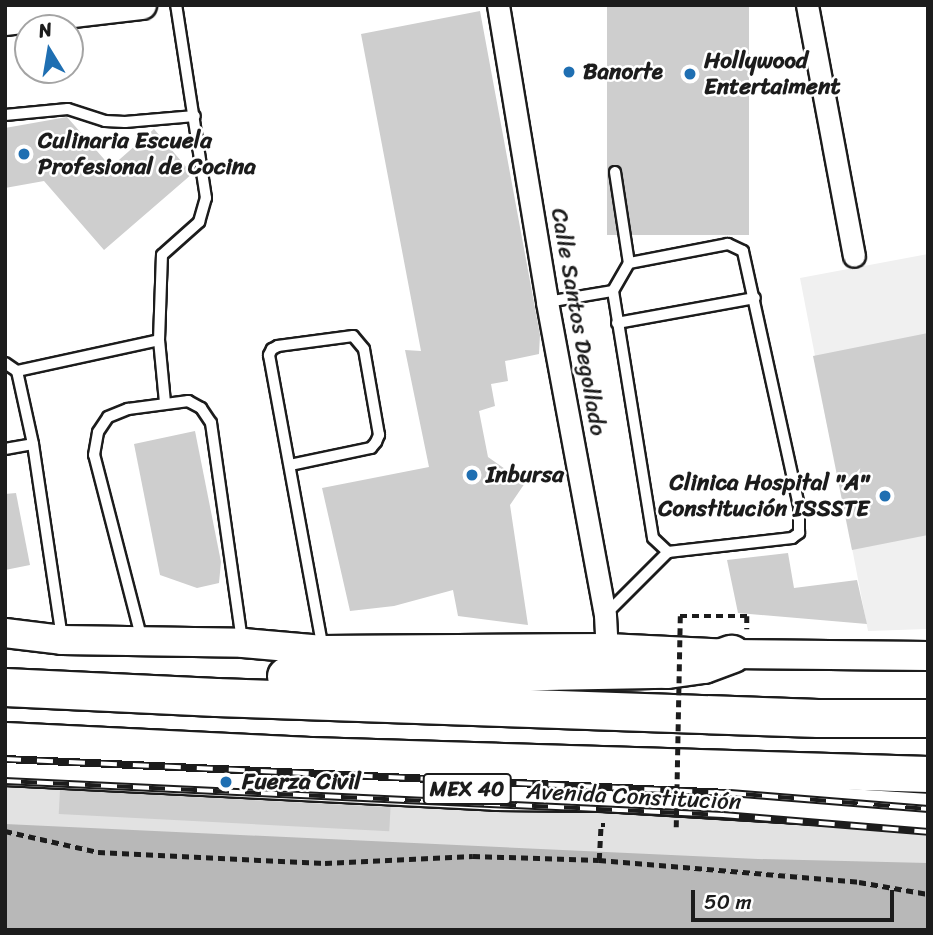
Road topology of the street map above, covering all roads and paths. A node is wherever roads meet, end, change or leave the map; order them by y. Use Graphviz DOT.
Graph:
graph roads {
  1 [pos="176,5"];
  2 [pos="498,5"];
  3 [pos="807,5"];
  4 [pos="136,6"];
  5 [pos="5,21"];
  6 [pos="5,115"];
  7 [pos="195,116"];
  8 [pos="615,172"];
  9 [pos="854,256"];
  10 [pos="629,262"];
  11 [pos="613,291"];
  12 [pos="755,298"];
  13 [pos="547,302"];
  14 [pos="617,323"];
  15 [pos="159,340"];
  16 [pos="5,363"];
  17 [pos="17,371"];
  18 [pos="165,402"];
  19 [pos="33,444"];
  20 [pos="5,449"];
  21 [pos="290,465"];
  22 [pos="668,552"];
  23 [pos="605,615"];
  24 [pos="747,616"];
  25 [pos="5,633"];
  26 [pos="62,640"];
  27 [pos="142,643"];
  28 [pos="243,643"];
  29 [pos="607,648"];
  30 [pos="323,650"];
  31 [pos="731,654"];
  32 [pos="928,656"];
  33 [pos="5,687"];
  34 [pos="216,698"];
  35 [pos="928,718"];
  36 [pos="5,740"];
  37 [pos="5,766"];
  38 [pos="928,774"];
  39 [pos="928,812"];
  40 [pos="601,825"];
  41 [pos="676,827"];
  42 [pos="5,831"];
  43 [pos="599,860"];
  44 [pos="928,894"];
  1 -- 7 [label="lane"];
  2 -- 13 [label="street, Calle Santos Degollado"];
  3 -- 9 [label="street"];
  4 -- 5 [label="street"];
  6 -- 7 [label="lane"];
  7 -- 15 [label="lane"];
  8 -- 10 [label="lane"];
  10 -- 11 [label="lane"];
  10 -- 12 [label="lane"];
  11 -- 13 [label="lane"];
  11 -- 14 [label="lane"];
  12 -- 14 [label="lane"];
  12 -- 22 [label="lane"];
  13 -- 23 [label="street, Calle Santos Degollado"];
  14 -- 22 [label="lane"];
  15 -- 17 [label="lane"];
  15 -- 18 [label="lane"];
  16 -- 17 [label="lane"];
  17 -- 19 [label="lane"];
  18 -- 27 [label="lane"];
  18 -- 28 [label="lane"];
  19 -- 20 [label="lane"];
  19 -- 26 [label="lane"];
  21 -- 21 [label="lane"];
  21 -- 30 [label="lane"];
  22 -- 23 [label="lane"];
  23 -- 29 [label="street, Calle Santos Degollado"];
  24 -- 41 [label="path, bridge"];
  25 -- 26 [label="street"];
  26 -- 27 [label="street"];
  27 -- 28 [label="street"];
  28 -- 30 [label="street"];
  29 -- 30 [label="street"];
  29 -- 31 [label="street"];
  31 -- 32 [label="street"];
  31 -- 34 [label="highway"];
  33 -- 34 [label="highway"];
  34 -- 35 [label="highway"];
  36 -- 38 [label="main road, Avenida Constitución"];
  37 -- 39 [label="highway, Avenida Constitución / MEX 40"];
  40 -- 43 [label="path"];
  42 -- 43 [label="path"];
  43 -- 44 [label="path"];
}
